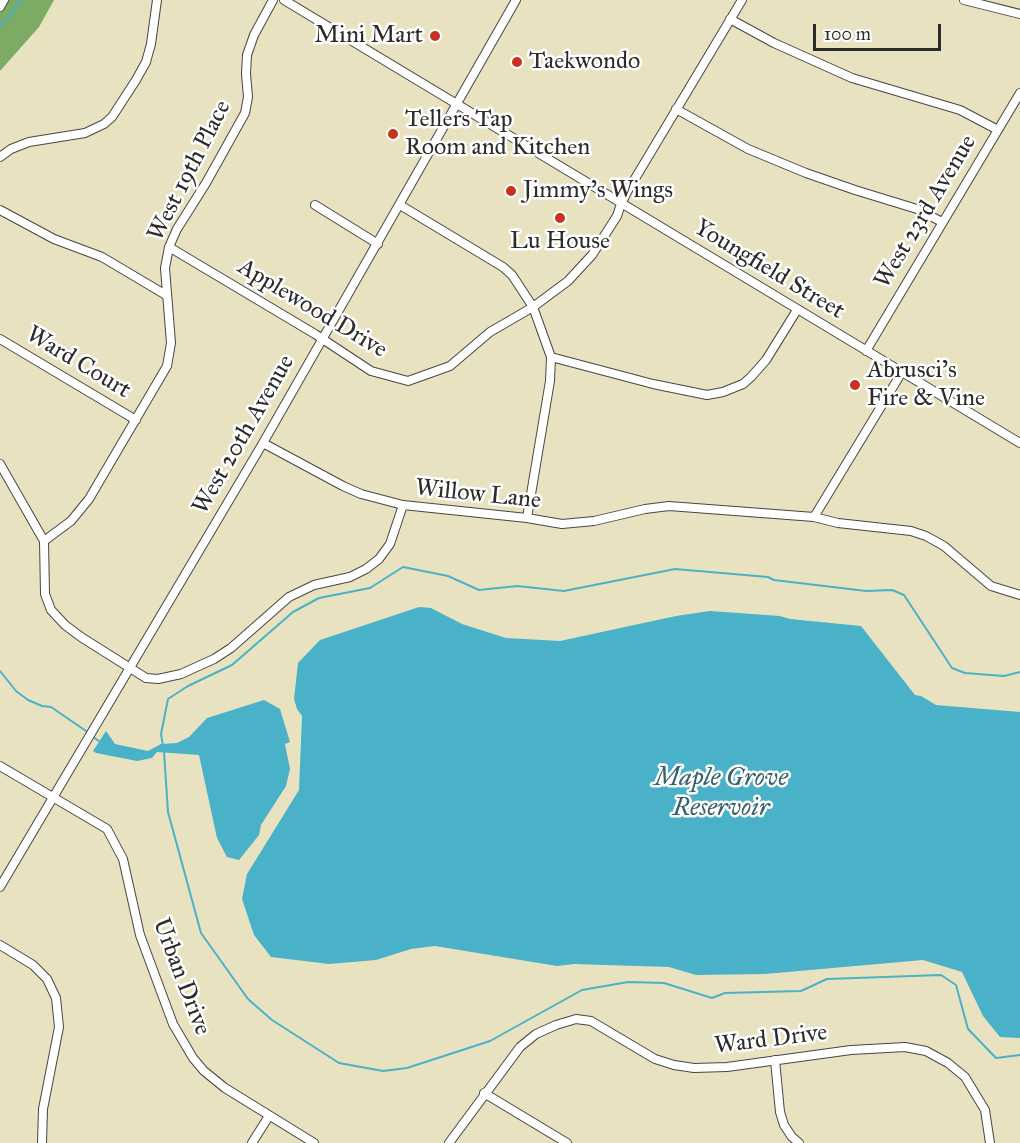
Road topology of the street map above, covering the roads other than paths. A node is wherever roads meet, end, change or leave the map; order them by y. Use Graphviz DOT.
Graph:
graph roads {
  1 [pos="4,0"];
  2 [pos="157,0"];
  3 [pos="273,0"];
  4 [pos="284,0"];
  5 [pos="516,0"];
  6 [pos="742,0"];
  7 [pos="964,0"];
  8 [pos="0,7"];
  9 [pos="1020,14"];
  10 [pos="730,20"];
  11 [pos="1020,93"];
  12 [pos="456,104"];
  13 [pos="676,109"];
  14 [pos="998,130"];
  15 [pos="0,157"];
  16 [pos="621,204"];
  17 [pos="315,205"];
  18 [pos="400,205"];
  19 [pos="0,210"];
  20 [pos="942,222"];
  21 [pos="378,244"];
  22 [pos="170,247"];
  23 [pos="166,295"];
  24 [pos="533,307"];
  25 [pos="797,310"];
  26 [pos="0,339"];
  27 [pos="321,339"];
  28 [pos="866,351"];
  29 [pos="551,357"];
  30 [pos="902,372"];
  31 [pos="136,420"];
  32 [pos="263,443"];
  33 [pos="1020,443"];
  34 [pos="0,464"];
  35 [pos="403,505"];
  36 [pos="814,517"];
  37 [pos="527,518"];
  38 [pos="44,541"];
  39 [pos="1020,595"];
  40 [pos="130,668"];
  41 [pos="0,766"];
  42 [pos="53,797"];
  43 [pos="0,887"];
  44 [pos="0,945"];
  45 [pos="775,1060"];
  46 [pos="484,1093"];
  47 [pos="269,1116"];
  48 [pos="42,1143"];
  49 [pos="252,1143"];
  50 [pos="314,1143"];
  51 [pos="449,1143"];
  52 [pos="567,1143"];
  53 [pos="800,1143"];
  54 [pos="990,1143"];
  1 -- 8 [label="street"];
  2 -- 15 [label="street"];
  3 -- 22 [label="street, West 19th Place"];
  4 -- 12 [label="street, Youngfield Street"];
  5 -- 12 [label="street, West 20th Avenue"];
  6 -- 10 [label="street, Applewood Drive"];
  7 -- 9 [label="street"];
  10 -- 13 [label="street, Applewood Drive"];
  10 -- 14 [label="street"];
  11 -- 14 [label="street, West 23rd Avenue"];
  12 -- 16 [label="street, Youngfield Street"];
  12 -- 18 [label="street, West 20th Avenue"];
  13 -- 16 [label="street, Applewood Drive"];
  13 -- 20 [label="street"];
  14 -- 20 [label="street, West 23rd Avenue"];
  16 -- 24 [label="street, Applewood Drive"];
  16 -- 25 [label="street, Youngfield Street"];
  17 -- 21 [label="street"];
  18 -- 21 [label="street, West 20th Avenue"];
  18 -- 24 [label="street"];
  19 -- 23 [label="street"];
  20 -- 28 [label="street, West 23rd Avenue"];
  21 -- 27 [label="street, West 20th Avenue"];
  22 -- 23 [label="street, West 19th Place"];
  22 -- 27 [label="street, Applewood Drive"];
  23 -- 31 [label="street, West 19th Place"];
  24 -- 27 [label="street, Applewood Drive"];
  24 -- 29 [label="street"];
  25 -- 28 [label="street, Youngfield Street"];
  25 -- 29 [label="street"];
  26 -- 31 [label="street, Ward Court"];
  27 -- 32 [label="street, West 20th Avenue"];
  28 -- 30 [label="street, Youngfield Street"];
  29 -- 37 [label="street"];
  30 -- 33 [label="street, Youngfield Street"];
  30 -- 36 [label="street"];
  31 -- 38 [label="street, West 19th Place"];
  32 -- 35 [label="street"];
  32 -- 40 [label="street, West 20th Avenue"];
  34 -- 38 [label="street, Willow Lane"];
  35 -- 37 [label="street, Willow Lane"];
  35 -- 40 [label="street, Willow Lane"];
  36 -- 37 [label="street, Willow Lane"];
  36 -- 39 [label="street, Willow Lane"];
  38 -- 40 [label="street, Willow Lane"];
  40 -- 42 [label="street, West 20th Avenue"];
  41 -- 42 [label="street, Urban Drive"];
  42 -- 43 [label="street, West 20th Avenue"];
  42 -- 47 [label="street, Urban Drive"];
  44 -- 48 [label="street"];
  45 -- 46 [label="street, Ward Drive"];
  45 -- 53 [label="street"];
  45 -- 54 [label="street, Ward Drive"];
  46 -- 51 [label="street, Ward Drive"];
  46 -- 52 [label="street"];
  47 -- 49 [label="street"];
  47 -- 50 [label="street, Urban Drive"];
}
